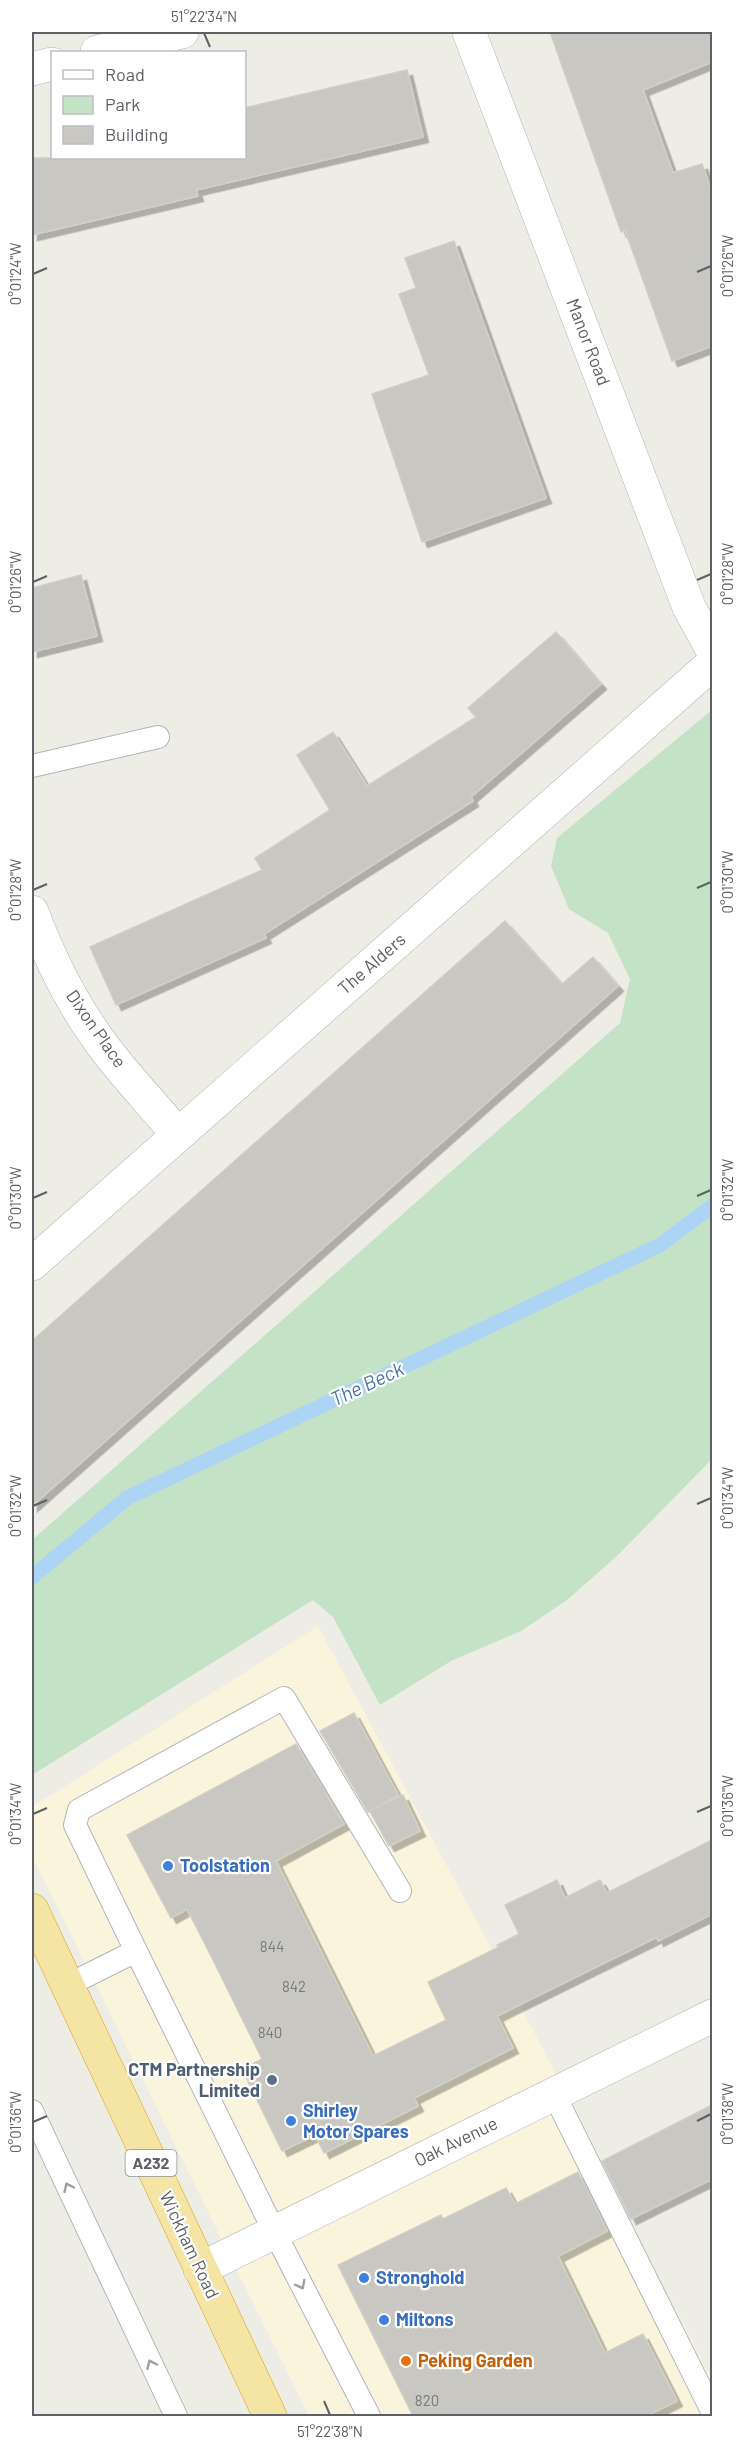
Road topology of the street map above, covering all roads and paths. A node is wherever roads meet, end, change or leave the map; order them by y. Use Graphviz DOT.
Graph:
graph roads {
  1 [pos="182,32"];
  2 [pos="469,32"];
  3 [pos="101,51"];
  4 [pos="51,64"];
  5 [pos="32,69"];
  6 [pos="712,649"];
  7 [pos="712,664"];
  8 [pos="158,737"];
  9 [pos="32,766"];
  10 [pos="32,912"];
  11 [pos="178,1135"];
  12 [pos="32,1264"];
  13 [pos="400,1891"];
  14 [pos="32,1910"];
  15 [pos="136,1951"];
  16 [pos="68,1985"];
  17 [pos="712,2016"];
  18 [pos="554,2094"];
  19 [pos="32,2111"];
  20 [pos="274,2233"];
  21 [pos="200,2269"];
  22 [pos="712,2411"];
  23 [pos="176,2416"];
  24 [pos="270,2416"];
  25 [pos="369,2416"];
  1 -- 3 [label="street"];
  2 -- 6 [label="street, Manor Road"];
  4 -- 5 [label="street"];
  7 -- 11 [label="street, The Alders"];
  8 -- 9 [label="lane"];
  10 -- 11 [label="street, Dixon Place"];
  11 -- 12 [label="street, The Alders"];
  13 -- 15 [label="lane"];
  14 -- 16 [label="highway, Wickham Road / A232"];
  15 -- 16 [label="lane"];
  15 -- 20 [label="lane"];
  16 -- 21 [label="highway, Wickham Road / A232"];
  17 -- 18 [label="street, Oak Avenue"];
  18 -- 20 [label="street, Oak Avenue"];
  18 -- 22 [label="lane"];
  23 -- 19 [label="lane, one-way"];
  20 -- 21 [label="street, Oak Avenue"];
  20 -- 25 [label="lane, one-way"];
  21 -- 24 [label="highway, Wickham Road / A232"];
}
